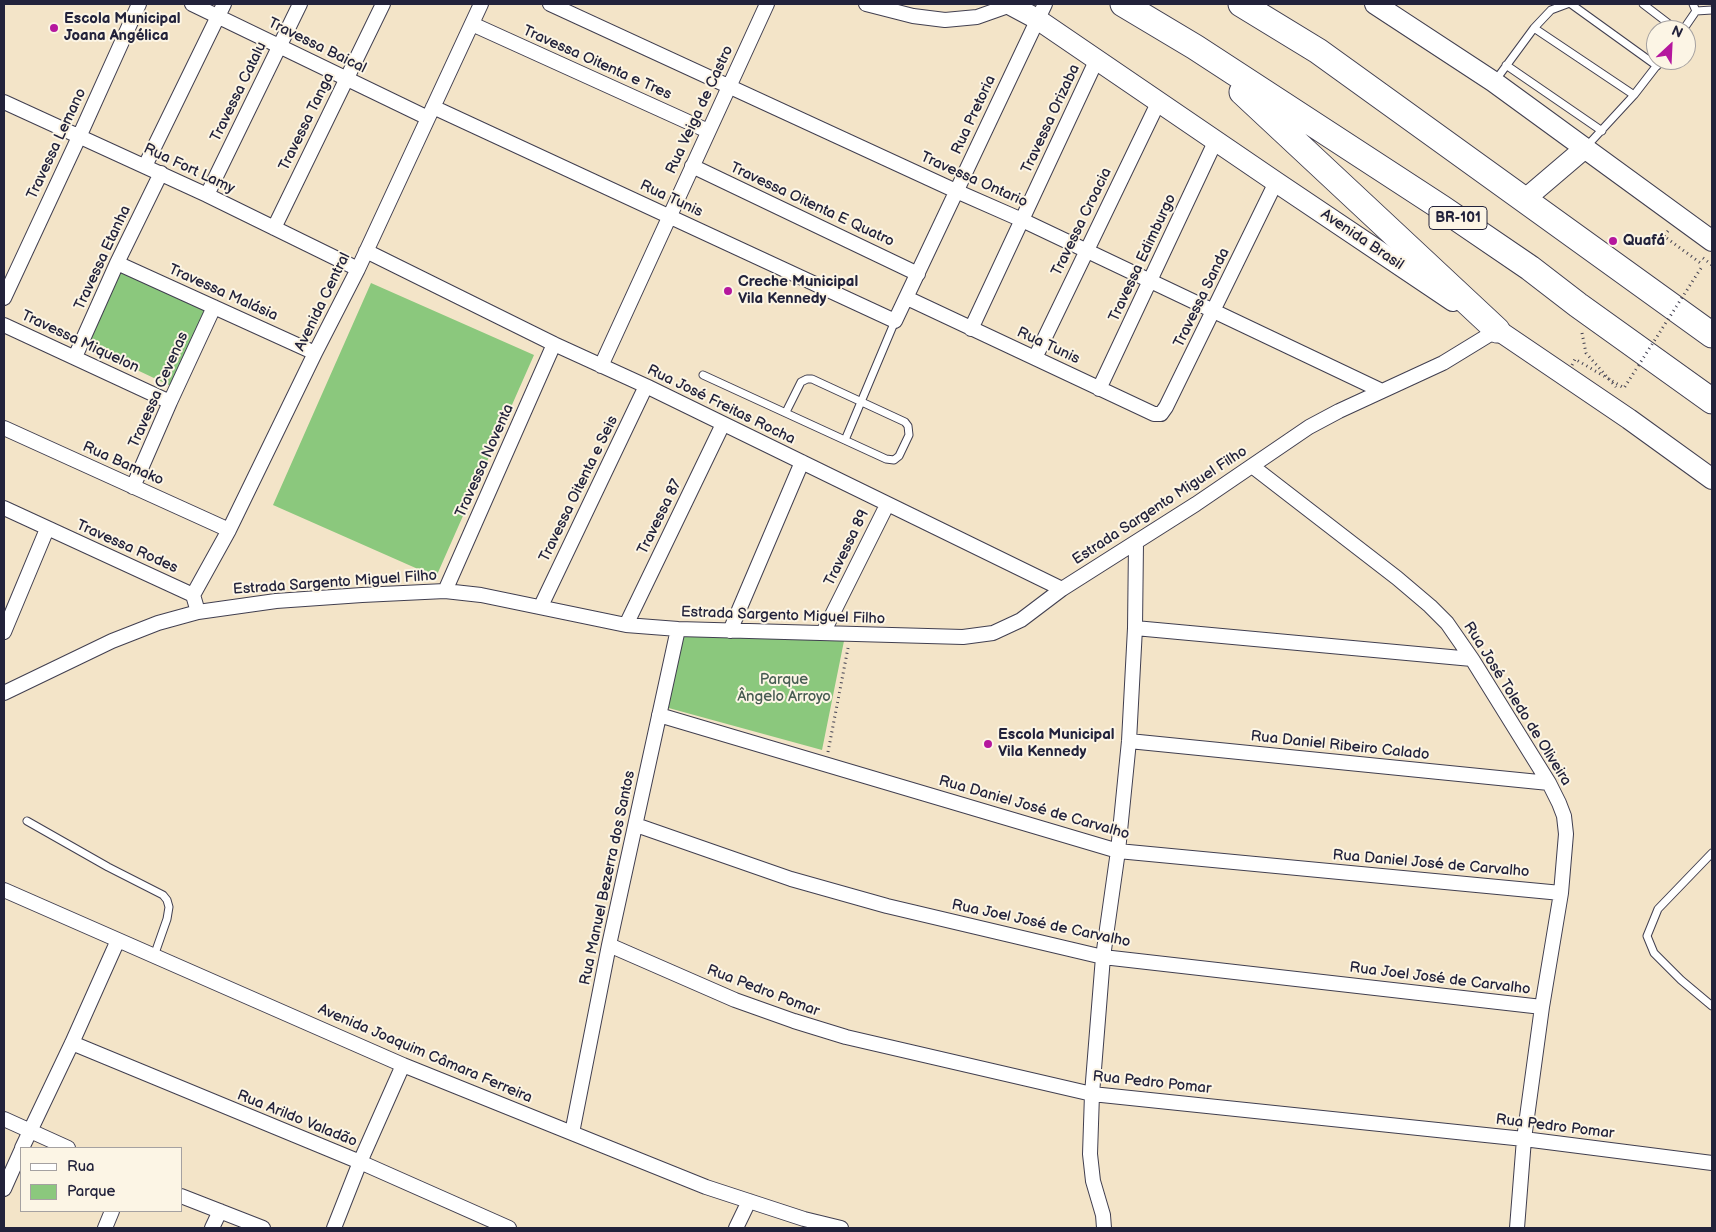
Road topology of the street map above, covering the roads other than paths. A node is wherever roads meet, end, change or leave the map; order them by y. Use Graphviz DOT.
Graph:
graph roads {
  1 [pos="139,4"];
  2 [pos="192,4"];
  3 [pos="300,4"];
  4 [pos="383,4"];
  5 [pos="481,4"];
  6 [pos="550,4"];
  7 [pos="767,4"];
  8 [pos="866,4"];
  9 [pos="1010,4"];
  10 [pos="1123,4"];
  11 [pos="1241,4"];
  12 [pos="1375,4"];
  13 [pos="1566,4"];
  14 [pos="1571,4"];
  15 [pos="1643,4"];
  16 [pos="1694,7"];
  17 [pos="221,10"];
  18 [pos="1712,10"];
  19 [pos="1041,11"];
  20 [pos="1664,20"];
  21 [pos="1688,20"];
  22 [pos="472,24"];
  23 [pos="1534,28"];
  24 [pos="280,46"];
  25 [pos="1195,47"];
  26 [pos="1646,54"];
  27 [pos="1097,59"];
  28 [pos="1506,65"];
  29 [pos="1654,70"];
  30 [pos="346,79"];
  31 [pos="1494,82"];
  32 [pos="728,87"];
  33 [pos="1634,95"];
  34 [pos="1159,101"];
  35 [pos="4,102"];
  36 [pos="430,113"];
  37 [pos="1602,131"];
  38 [pos="708,132"];
  39 [pos="80,137"];
  40 [pos="1216,140"];
  41 [pos="1585,148"];
  42 [pos="145,166"];
  43 [pos="692,166"];
  44 [pos="161,173"];
  45 [pos="1276,182"];
  46 [pos="956,191"];
  47 [pos="207,195"];
  48 [pos="1524,200"];
  49 [pos="669,216"];
  50 [pos="1022,220"];
  51 [pos="274,228"];
  52 [pos="1706,240"];
  53 [pos="366,251"];
  54 [pos="1086,251"];
  55 [pos="117,262"];
  56 [pos="358,269"];
  57 [pos="918,274"];
  58 [pos="1150,282"];
  59 [pos="4,298"];
  60 [pos="907,298"];
  61 [pos="214,307"];
  62 [pos="1213,311"];
  63 [pos="895,322"];
  64 [pos="4,325"];
  65 [pos="971,329"];
  66 [pos="1497,330"];
  67 [pos="1712,335"];
  68 [pos="554,344"];
  69 [pos="315,353"];
  70 [pos="75,356"];
  71 [pos="1035,358"];
  72 [pos="601,366"];
  73 [pos="703,375"];
  74 [pos="646,386"];
  75 [pos="1100,389"];
  76 [pos="1382,392"];
  77 [pos="1712,400"];
  78 [pos="170,402"];
  79 [pos="862,402"];
  80 [pos="786,412"];
  81 [pos="1148,412"];
  82 [pos="723,424"];
  83 [pos="4,428"];
  84 [pos="845,440"];
  85 [pos="802,462"];
  86 [pos="1252,466"];
  87 [pos="1712,479"];
  88 [pos="133,487"];
  89 [pos="887,505"];
  90 [pos="4,508"];
  91 [pos="47,529"];
  92 [pos="229,530"];
  93 [pos="1136,543"];
  94 [pos="1062,589"];
  95 [pos="446,591"];
  96 [pos="193,595"];
  97 [pos="541,606"];
  98 [pos="198,612"];
  99 [pos="626,625"];
  100 [pos="1135,628"];
  101 [pos="678,629"];
  102 [pos="730,630"];
  103 [pos="4,632"];
  104 [pos="823,633"];
  105 [pos="1472,659"];
  106 [pos="4,693"];
  107 [pos="659,715"];
  108 [pos="1129,741"];
  109 [pos="1549,783"];
  110 [pos="27,821"];
  111 [pos="636,825"];
  112 [pos="1118,851"];
  113 [pos="1712,853"];
  114 [pos="4,890"];
  115 [pos="1561,893"];
  116 [pos="118,940"];
  117 [pos="609,945"];
  118 [pos="154,956"];
  119 [pos="1103,957"];
  120 [pos="1712,1006"];
  121 [pos="1542,1007"];
  122 [pos="72,1043"];
  123 [pos="403,1065"];
  124 [pos="1092,1094"];
  125 [pos="4,1120"];
  126 [pos="30,1132"];
  127 [pos="572,1133"];
  128 [pos="1524,1139"];
  129 [pos="23,1147"];
  130 [pos="66,1147"];
  131 [pos="20,1153"];
  132 [pos="360,1162"];
  133 [pos="1712,1163"];
  134 [pos="4,1189"];
  135 [pos="182,1196"];
  136 [pos="750,1201"];
  137 [pos="220,1211"];
  138 [pos="112,1212"];
  139 [pos="105,1228"];
  140 [pos="212,1228"];
  141 [pos="263,1228"];
  142 [pos="334,1228"];
  143 [pos="509,1228"];
  144 [pos="736,1228"];
  145 [pos="841,1228"];
  146 [pos="1104,1228"];
  147 [pos="1517,1228"];
  1 -- 39 [label="street, Travessa Lemano"];
  2 -- 17 [label="street, Travessa Baical"];
  3 -- 24 [label="street, Travessa Catalu"];
  4 -- 30 [label="street, Travessa Tanga"];
  5 -- 22 [label="street, Avenida Central"];
  6 -- 32 [label="street, Travessa Ontario"];
  7 -- 32 [label="street, Rua Veiga de Castro"];
  8 -- 9 [label="street"];
  9 -- 19 [label="street, Avenida Brasil"];
  10 -- 25 [label="highway, BR-101"];
  11 -- 48 [label="highway"];
  12 -- 31 [label="street"];
  13 -- 23 [label="lane"];
  14 -- 26 [label="lane"];
  15 -- 20 [label="lane"];
  16 -- 18 [label="lane"];
  16 -- 21 [label="lane"];
  17 -- 24 [label="street, Travessa Baical"];
  17 -- 42 [label="street"];
  19 -- 27 [label="street, Avenida Brasil"];
  19 -- 46 [label="street, Rua Pretoria"];
  22 -- 36 [label="street, Avenida Central"];
  22 -- 38 [label="street, Travessa Oitenta e Tres"];
  23 -- 28 [label="lane"];
  23 -- 33 [label="lane"];
  24 -- 30 [label="street, Travessa Baical"];
  24 -- 47 [label="street, Travessa Catalu"];
  25 -- 66 [label="highway"];
  25 -- 77 [label="highway, BR-101"];
  27 -- 34 [label="street, Avenida Brasil"];
  27 -- 50 [label="street, Travessa Orizaba"];
  28 -- 31 [label="lane"];
  28 -- 37 [label="lane"];
  29 -- 33 [label="lane"];
  30 -- 36 [label="street, Travessa Baical"];
  30 -- 51 [label="street, Travessa Tanga"];
  31 -- 41 [label="street"];
  32 -- 38 [label="street, Rua Veiga de Castro"];
  32 -- 46 [label="street, Travessa Ontario"];
  33 -- 37 [label="lane"];
  34 -- 40 [label="street, Avenida Brasil"];
  34 -- 54 [label="street, Travessa Croacia"];
  35 -- 39 [label="street, Rua Fort Lamy"];
  36 -- 49 [label="street, Rua Tunis"];
  36 -- 53 [label="street, Avenida Central"];
  37 -- 41 [label="lane"];
  38 -- 43 [label="street, Rua Veiga de Castro"];
  39 -- 42 [label="street, Rua Fort Lamy"];
  39 -- 59 [label="street, Travessa Lemano"];
  40 -- 45 [label="street, Avenida Brasil"];
  40 -- 58 [label="street, Travessa Edimburgo"];
  41 -- 48 [label="street"];
  41 -- 52 [label="street"];
  42 -- 44 [label="street, Rua Fort Lamy"];
  43 -- 49 [label="street, Rua Veiga de Castro"];
  43 -- 57 [label="street, Travessa Oitenta E Quatro"];
  44 -- 47 [label="street, Rua Fort Lamy"];
  44 -- 55 [label="street, Travessa Etanha"];
  45 -- 62 [label="street, Travessa Sanda"];
  45 -- 66 [label="street, Avenida Brasil"];
  46 -- 50 [label="street, Travessa Ontario"];
  46 -- 57 [label="street, Rua Pretoria"];
  47 -- 51 [label="street, Rua Fort Lamy"];
  48 -- 67 [label="highway"];
  49 -- 63 [label="street, Rua Tunis"];
  49 -- 72 [label="street, Rua Veiga de Castro"];
  50 -- 54 [label="street, Travessa Ontario"];
  50 -- 65 [label="street, Travessa Orizaba"];
  51 -- 56 [label="street, Rua Fort Lamy"];
  53 -- 56 [label="street, Avenida Central"];
  53 -- 68 [label="street, Rua José Freitas Rocha"];
  54 -- 58 [label="street, Travessa Ontario"];
  54 -- 71 [label="street, Travessa Croacia"];
  55 -- 61 [label="street, Travessa Malásia"];
  55 -- 70 [label="street, Travessa Etanha"];
  56 -- 69 [label="street, Avenida Central"];
  57 -- 60 [label="street, Rua Pretoria"];
  58 -- 62 [label="street, Travessa Ontario"];
  58 -- 75 [label="street, Travessa Edimburgo"];
  60 -- 63 [label="street, Rua Pretoria"];
  60 -- 65 [label="street, Rua Tunis"];
  61 -- 69 [label="street, Travessa Malásia"];
  61 -- 78 [label="street, Travessa Cevenas"];
  62 -- 76 [label="street, Travessa Ontario"];
  62 -- 81 [label="street, Travessa Sanda"];
  63 -- 79 [label="lane"];
  64 -- 70 [label="street, Travessa Miquelon"];
  65 -- 71 [label="street, Rua Tunis"];
  66 -- 76 [label="street, Estrada Sargento Miguel Filho"];
  66 -- 87 [label="street, Avenida Brasil"];
  68 -- 72 [label="street, Rua José Freitas Rocha"];
  68 -- 95 [label="street, Travessa Noventa"];
  69 -- 92 [label="street, Avenida Central"];
  70 -- 78 [label="street, Travessa Miquelon"];
  71 -- 75 [label="street, Rua Tunis"];
  72 -- 74 [label="street, Rua José Freitas Rocha"];
  73 -- 80 [label="lane"];
  74 -- 82 [label="street, Rua José Freitas Rocha"];
  74 -- 97 [label="street, Travessa Oitenta e Seis"];
  75 -- 81 [label="street, Rua Tunis"];
  76 -- 86 [label="street, Estrada Sargento Miguel Filho"];
  78 -- 88 [label="street, Travessa Cevenas"];
  79 -- 80 [label="lane"];
  79 -- 84 [label="lane"];
  79 -- 84 [label="lane"];
  80 -- 84 [label="lane"];
  82 -- 85 [label="street, Rua José Freitas Rocha"];
  82 -- 99 [label="street, Travessa 87"];
  83 -- 88 [label="street, Rua Bamako"];
  85 -- 89 [label="street, Rua José Freitas Rocha"];
  85 -- 102 [label="street"];
  86 -- 93 [label="street, Estrada Sargento Miguel Filho"];
  86 -- 105 [label="street, Rua José Toledo de Oliveira"];
  88 -- 92 [label="street, Rua Bamako"];
  89 -- 94 [label="street, Rua José Freitas Rocha"];
  89 -- 104 [label="street, Travessa 89"];
  90 -- 91 [label="street, Travessa Rodes"];
  91 -- 96 [label="street, Travessa Rodes"];
  91 -- 103 [label="street"];
  92 -- 96 [label="street, Avenida Central"];
  93 -- 94 [label="street, Estrada Sargento Miguel Filho"];
  93 -- 100 [label="street"];
  94 -- 104 [label="street, Estrada Sargento Miguel Filho"];
  95 -- 97 [label="street, Estrada Sargento Miguel Filho"];
  95 -- 98 [label="street, Estrada Sargento Miguel Filho"];
  96 -- 98 [label="street"];
  97 -- 99 [label="street, Estrada Sargento Miguel Filho"];
  98 -- 106 [label="street, Estrada Sargento Miguel Filho"];
  99 -- 101 [label="street, Estrada Sargento Miguel Filho"];
  100 -- 105 [label="street"];
  100 -- 108 [label="street"];
  101 -- 102 [label="street, Estrada Sargento Miguel Filho"];
  101 -- 107 [label="street, Rua Manuel Bezerra dos Santos"];
  102 -- 104 [label="street, Estrada Sargento Miguel Filho"];
  105 -- 109 [label="street, Rua José Toledo de Oliveira"];
  107 -- 111 [label="street, Rua Manuel Bezerra dos Santos"];
  107 -- 112 [label="street, Rua Daniel José de Carvalho"];
  108 -- 109 [label="street, Rua Daniel Ribeiro Calado"];
  108 -- 112 [label="street"];
  109 -- 115 [label="street, Rua José Toledo de Oliveira"];
  110 -- 118 [label="lane"];
  111 -- 117 [label="street, Rua Manuel Bezerra dos Santos"];
  111 -- 119 [label="street, Rua Joel José de Carvalho"];
  112 -- 115 [label="street, Rua Daniel José de Carvalho"];
  112 -- 119 [label="street"];
  113 -- 120 [label="lane"];
  114 -- 116 [label="street, Avenida Joaquim Câmara Ferreira"];
  115 -- 121 [label="street, Rua José Toledo de Oliveira"];
  116 -- 118 [label="street, Avenida Joaquim Câmara Ferreira"];
  116 -- 122 [label="street"];
  117 -- 124 [label="street, Rua Pedro Pomar"];
  117 -- 127 [label="street, Rua Manuel Bezerra dos Santos"];
  118 -- 123 [label="street, Avenida Joaquim Câmara Ferreira"];
  119 -- 121 [label="street, Rua Joel José de Carvalho"];
  119 -- 124 [label="street"];
  121 -- 128 [label="street, Rua José Toledo de Oliveira"];
  122 -- 126 [label="street"];
  122 -- 132 [label="street, Rua Arildo Valadão"];
  123 -- 127 [label="street, Avenida Joaquim Câmara Ferreira"];
  123 -- 132 [label="street"];
  124 -- 128 [label="street, Rua Pedro Pomar"];
  124 -- 146 [label="street"];
  125 -- 126 [label="street"];
  126 -- 129 [label="street"];
  126 -- 130 [label="street"];
  127 -- 136 [label="street, Avenida Joaquim Câmara Ferreira"];
  128 -- 133 [label="street, Rua Pedro Pomar"];
  128 -- 147 [label="street, Rua José Toledo de Oliveira"];
  131 -- 134 [label="street"];
  132 -- 142 [label="street"];
  132 -- 143 [label="street, Rua Arildo Valadão"];
  135 -- 137 [label="street"];
  136 -- 144 [label="street"];
  136 -- 145 [label="street, Avenida Joaquim Câmara Ferreira"];
  137 -- 140 [label="street"];
  137 -- 141 [label="street"];
  138 -- 139 [label="street"];
}
